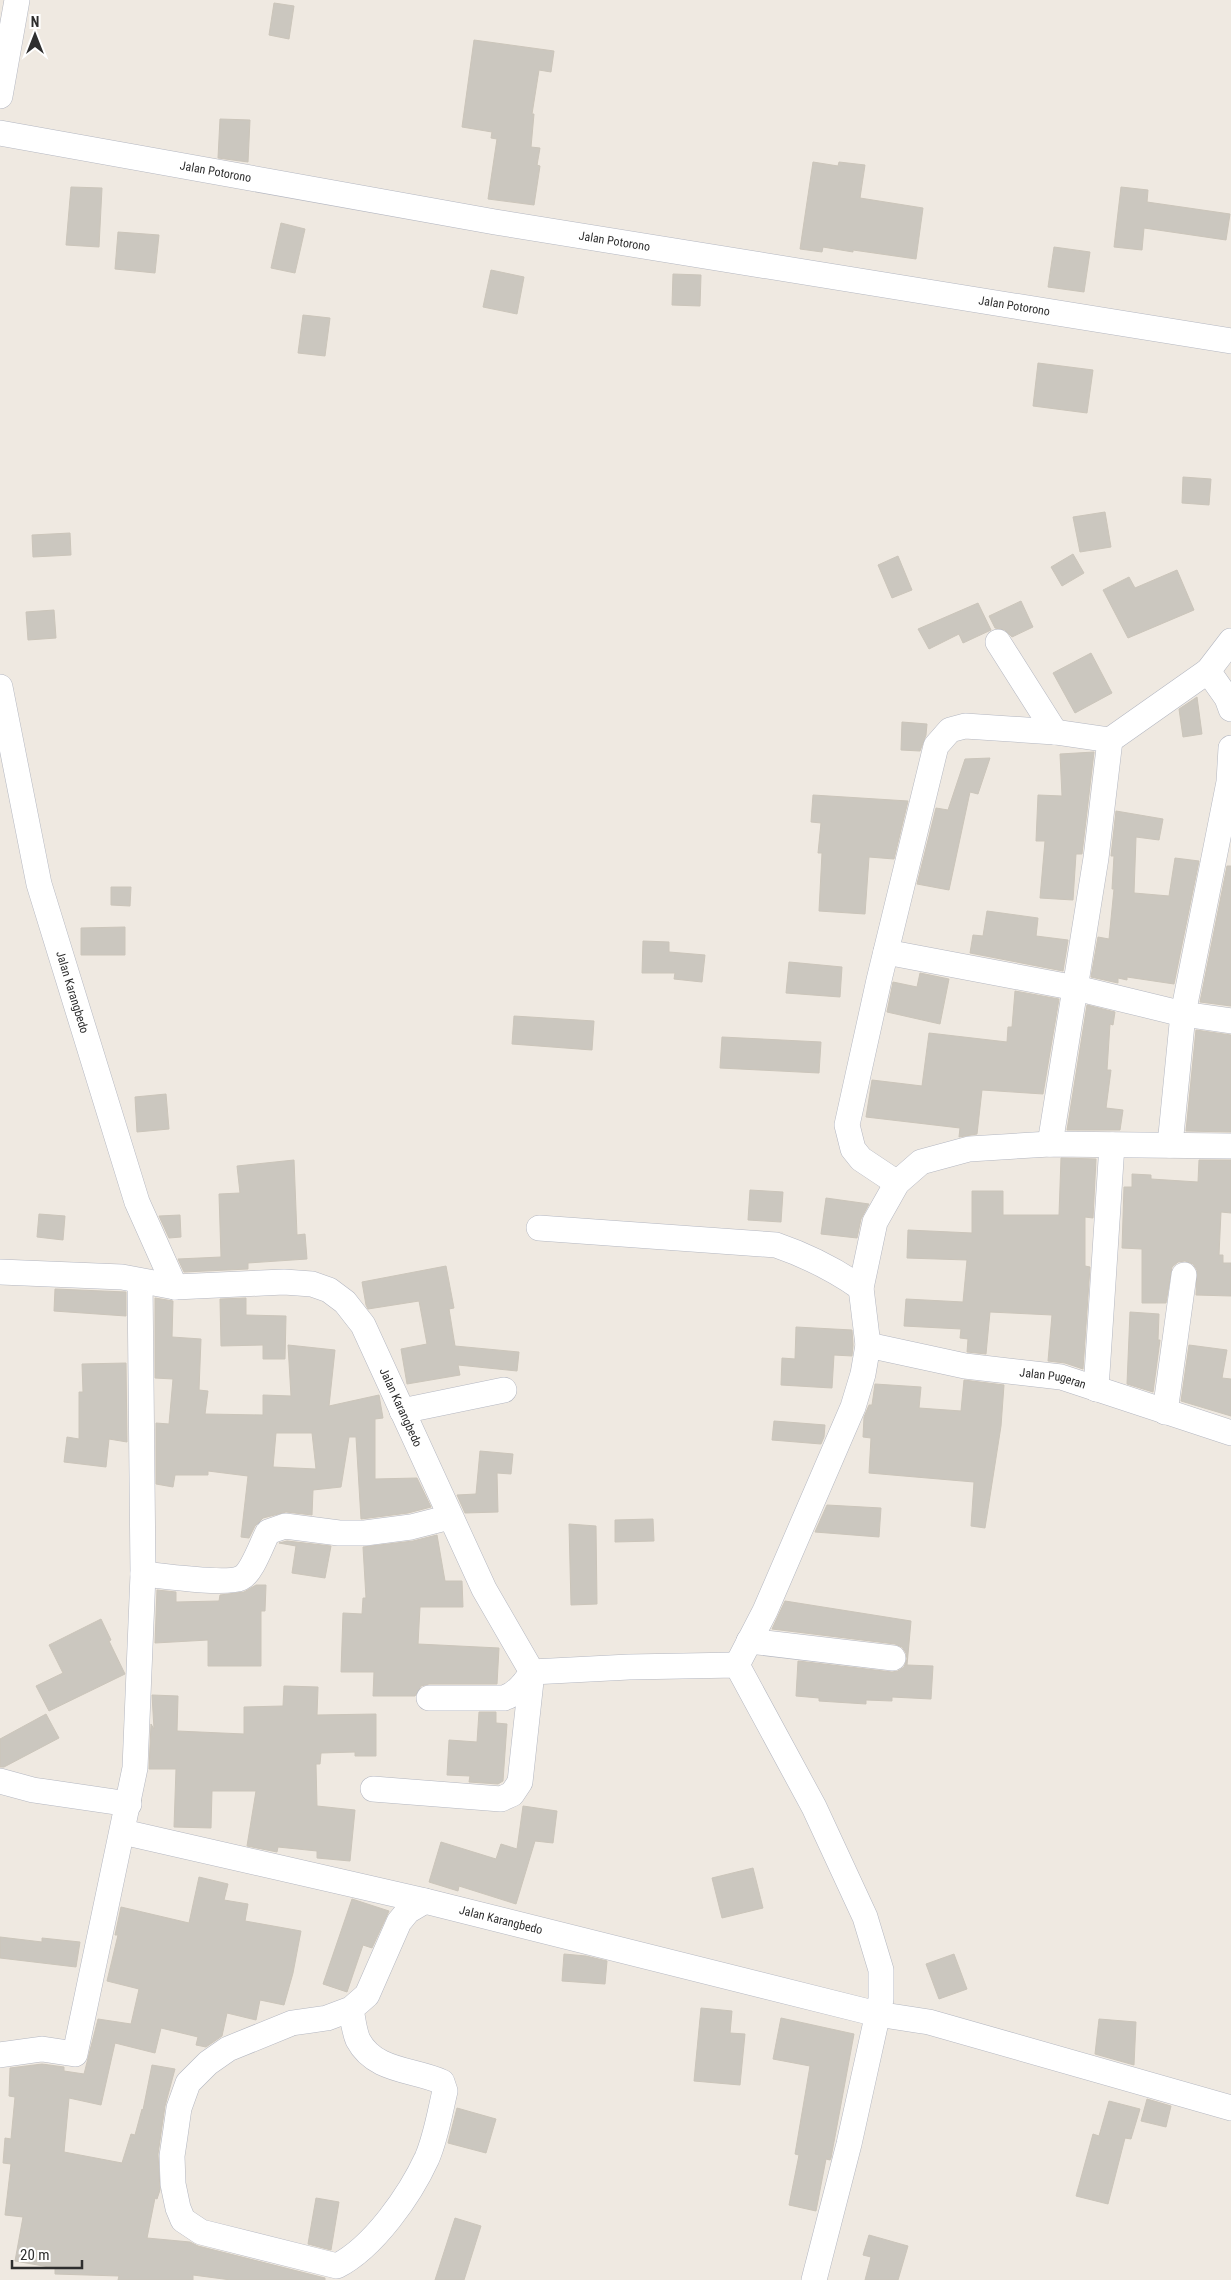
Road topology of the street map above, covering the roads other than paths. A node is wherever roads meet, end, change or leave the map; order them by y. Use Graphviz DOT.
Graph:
graph roads {
  1 [pos="17,0"];
  2 [pos="0,96"];
  3 [pos="0,133"];
  4 [pos="1231,341"];
  5 [pos="1231,641"];
  6 [pos="998,642"];
  7 [pos="1208,671"];
  8 [pos="0,687"];
  9 [pos="1231,709"];
  10 [pos="1055,732"];
  11 [pos="1110,740"];
  12 [pos="1231,748"];
  13 [pos="1230,783"];
  14 [pos="886,952"];
  15 [pos="1076,988"];
  16 [pos="1184,1014"];
  17 [pos="1231,1021"];
  18 [pos="1050,1144"];
  19 [pos="1112,1145"];
  20 [pos="1170,1146"];
  21 [pos="1231,1146"];
  22 [pos="897,1183"];
  23 [pos="539,1228"];
  24 [pos="0,1272"];
  25 [pos="1184,1275"];
  26 [pos="140,1281"];
  27 [pos="175,1287"];
  28 [pos="861,1288"];
  29 [pos="868,1345"];
  30 [pos="1096,1389"];
  31 [pos="504,1390"];
  32 [pos="402,1410"];
  33 [pos="1165,1412"];
  34 [pos="1231,1434"];
  35 [pos="450,1517"];
  36 [pos="143,1574"];
  37 [pos="749,1641"];
  38 [pos="893,1658"];
  39 [pos="737,1665"];
  40 [pos="532,1672"];
  41 [pos="429,1698"];
  42 [pos="0,1781"];
  43 [pos="373,1789"];
  44 [pos="129,1804"];
  45 [pos="123,1832"];
  46 [pos="426,1901"];
  47 [pos="352,2009"];
  48 [pos="877,2014"];
  49 [pos="0,2055"];
  50 [pos="1231,2108"];
  51 [pos="814,2280"];
  1 -- 2 [label="street"];
  3 -- 4 [label="street, Jalan Potorono"];
  5 -- 7 [label="street"];
  6 -- 10 [label="street"];
  7 -- 9 [label="street"];
  7 -- 11 [label="street"];
  8 -- 27 [label="street, Jalan Karangbedo"];
  10 -- 11 [label="street"];
  10 -- 14 [label="street"];
  11 -- 15 [label="street"];
  12 -- 13 [label="street"];
  13 -- 16 [label="street"];
  14 -- 15 [label="street"];
  14 -- 22 [label="street"];
  15 -- 16 [label="street"];
  15 -- 18 [label="street"];
  16 -- 17 [label="street"];
  16 -- 20 [label="street"];
  18 -- 19 [label="street"];
  18 -- 22 [label="street"];
  19 -- 20 [label="street"];
  19 -- 30 [label="street"];
  20 -- 21 [label="street"];
  22 -- 28 [label="street"];
  23 -- 28 [label="street"];
  24 -- 26 [label="street, Jalan Karangbedo"];
  25 -- 33 [label="street"];
  26 -- 27 [label="street, Jalan Karangbedo"];
  26 -- 36 [label="street"];
  27 -- 32 [label="street, Jalan Karangbedo"];
  28 -- 29 [label="street"];
  29 -- 30 [label="street, Jalan Pugeran"];
  29 -- 37 [label="street"];
  30 -- 33 [label="street, Jalan Pugeran"];
  31 -- 32 [label="street"];
  32 -- 35 [label="street, Jalan Karangbedo"];
  33 -- 34 [label="street, Jalan Pugeran"];
  35 -- 36 [label="street"];
  35 -- 40 [label="street, Jalan Karangbedo"];
  36 -- 44 [label="street"];
  37 -- 38 [label="street"];
  37 -- 39 [label="street"];
  39 -- 40 [label="street"];
  39 -- 48 [label="street"];
  40 -- 41 [label="street"];
  40 -- 43 [label="street"];
  42 -- 44 [label="street"];
  44 -- 45 [label="street"];
  45 -- 46 [label="street, Jalan Karangbedo"];
  45 -- 49 [label="street"];
  46 -- 47 [label="street"];
  46 -- 48 [label="street, Jalan Karangbedo"];
  47 -- 47 [label="street"];
  48 -- 50 [label="street, Jalan Karangbedo"];
  48 -- 51 [label="street"];
}
